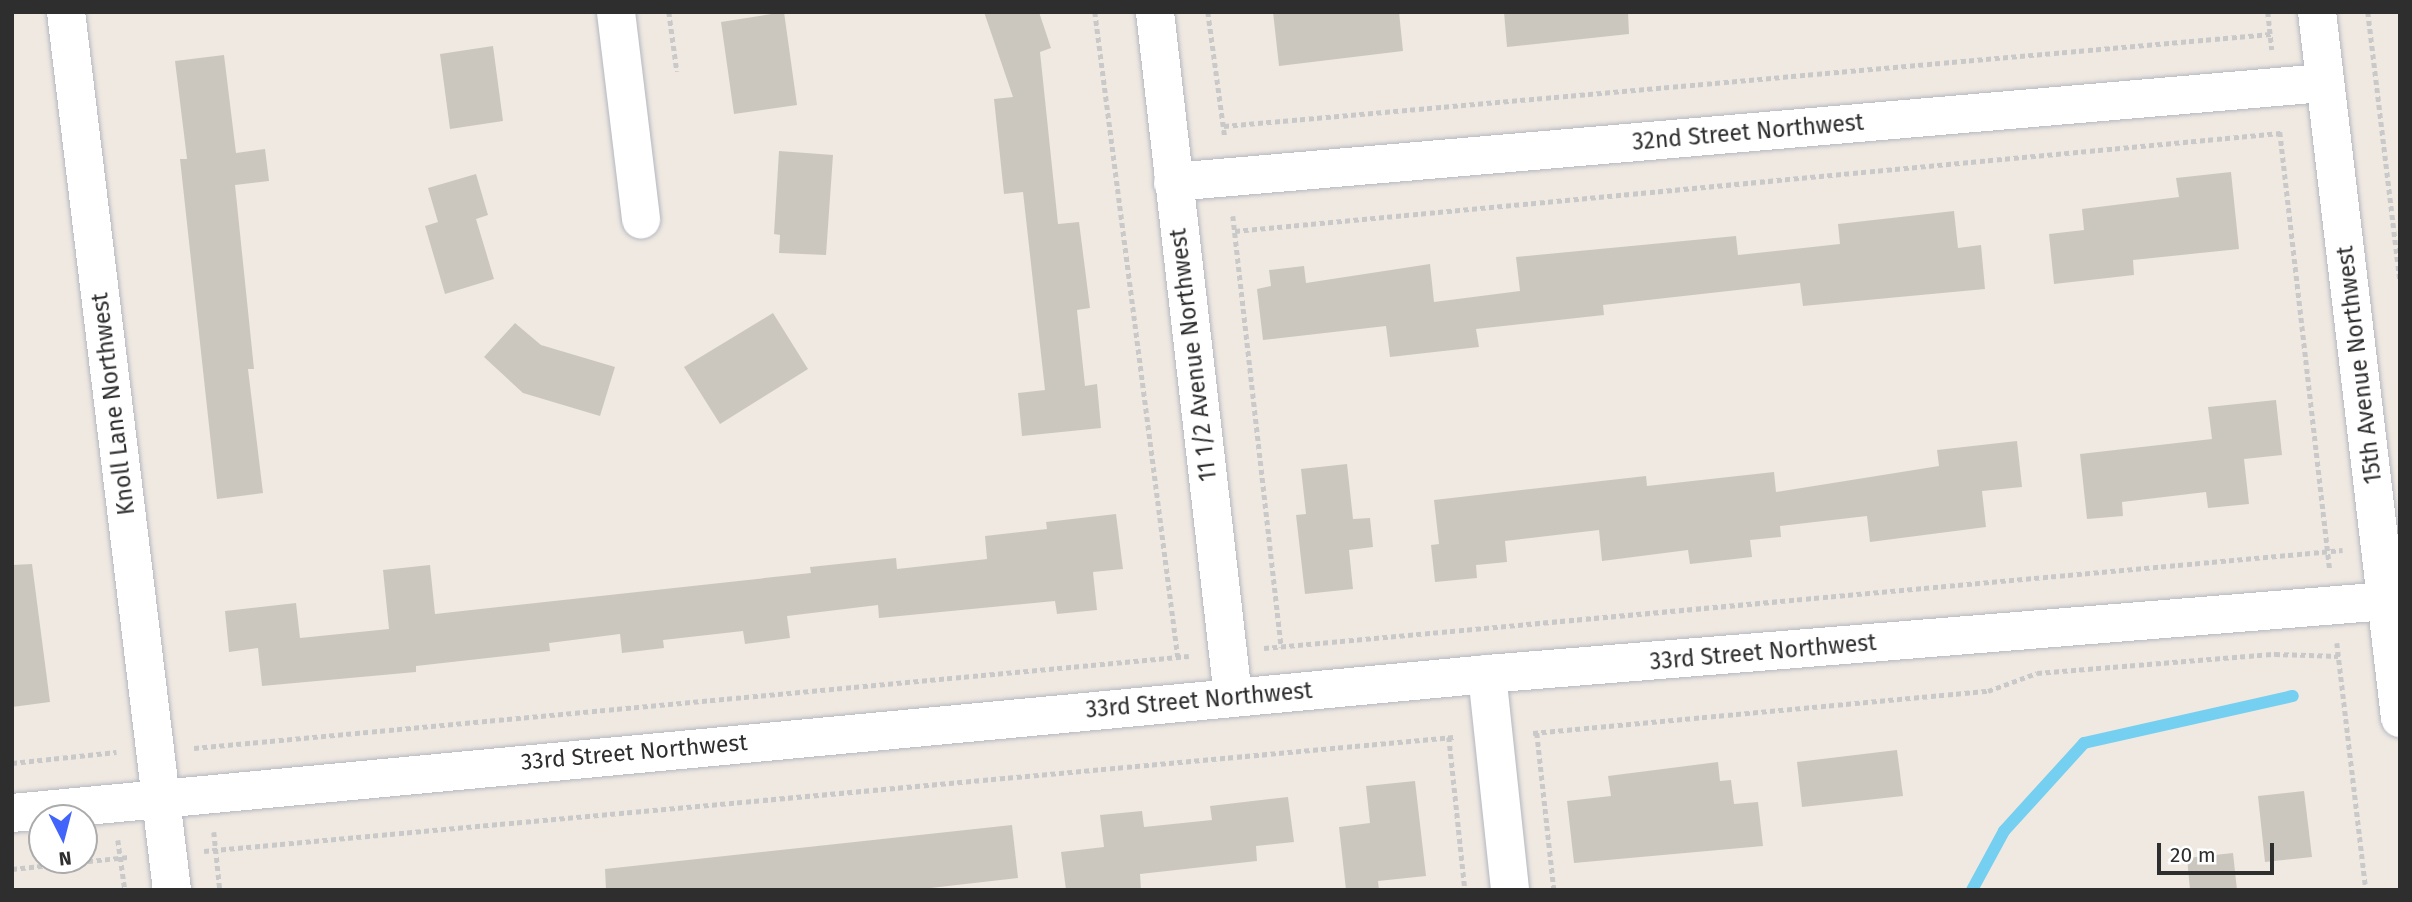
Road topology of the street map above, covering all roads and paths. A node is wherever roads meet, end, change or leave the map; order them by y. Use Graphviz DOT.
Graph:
graph roads {
  1 [pos="66,12"];
  2 [pos="615,12"];
  3 [pos="669,12"];
  4 [pos="1095,12"];
  5 [pos="1155,12"];
  6 [pos="1208,12"];
  7 [pos="2268,12"];
  8 [pos="2316,12"];
  9 [pos="2368,12"];
  10 [pos="677,71"];
  11 [pos="2324,83"];
  12 [pos="1173,182"];
  13 [pos="641,219"];
  14 [pos="2400,279"];
  15 [pos="2386,601"];
  16 [pos="1281,647"];
  17 [pos="1487,674"];
  18 [pos="1233,697"];
  19 [pos="2400,719"];
  20 [pos="207,747"];
  21 [pos="101,753"];
  22 [pos="12,763"];
  23 [pos="161,796"];
  24 [pos="12,813"];
  25 [pos="12,869"];
  26 [pos="125,890"];
  27 [pos="172,890"];
  28 [pos="220,890"];
  29 [pos="1465,890"];
  30 [pos="1510,890"];
  31 [pos="1554,890"];
  32 [pos="2366,890"];
  1 -- 23 [label="street, Knoll Lane Northwest"];
  2 -- 13 [label="street"];
  3 -- 10 [label="path"];
  4 -- 20 [label="path"];
  5 -- 12 [label="street, 11 1/2 Avenue Northwest"];
  6 -- 7 [label="path"];
  8 -- 11 [label="street, 15th Avenue Northwest"];
  9 -- 14 [label="path"];
  11 -- 12 [label="street, 32nd Street Northwest"];
  11 -- 15 [label="street, 15th Avenue Northwest"];
  12 -- 18 [label="street, 11 1/2 Avenue Northwest"];
  15 -- 17 [label="street, 33rd Street Northwest"];
  15 -- 19 [label="street, 15th Avenue Northwest"];
  16 -- 16 [label="path"];
  17 -- 18 [label="street, 33rd Street Northwest"];
  17 -- 30 [label="street"];
  18 -- 23 [label="street, 33rd Street Northwest"];
  21 -- 22 [label="path"];
  23 -- 24 [label="street, 33rd Street Northwest"];
  23 -- 27 [label="street, Knoll Lane Northwest"];
  25 -- 26 [label="path"];
  28 -- 29 [label="path"];
  31 -- 32 [label="path"];
}
